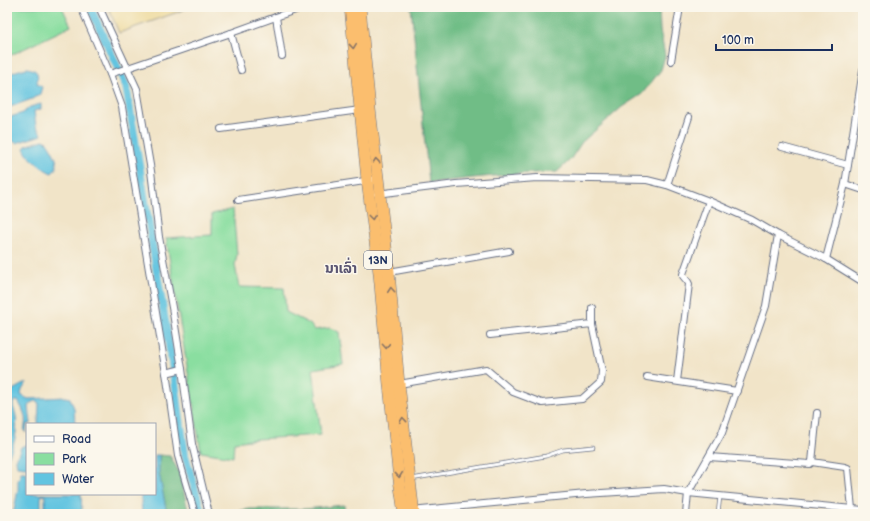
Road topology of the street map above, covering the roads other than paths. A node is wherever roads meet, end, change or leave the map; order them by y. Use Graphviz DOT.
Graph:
graph roads {
  1 [pos="82,7"];
  2 [pos="99,7"];
  3 [pos="306,7"];
  4 [pos="350,7"];
  5 [pos="360,7"];
  6 [pos="680,7"];
  7 [pos="276,17"];
  8 [pos="231,33"];
  9 [pos="282,56"];
  10 [pos="670,61"];
  11 [pos="125,70"];
  12 [pos="242,70"];
  13 [pos="863,70"];
  14 [pos="112,74"];
  15 [pos="360,110"];
  16 [pos="689,117"];
  17 [pos="221,129"];
  18 [pos="782,147"];
  19 [pos="848,165"];
  20 [pos="372,179"];
  21 [pos="845,184"];
  22 [pos="667,185"];
  23 [pos="863,190"];
  24 [pos="375,194"];
  25 [pos="238,200"];
  26 [pos="709,201"];
  27 [pos="778,235"];
  28 [pos="509,251"];
  29 [pos="826,259"];
  30 [pos="389,272"];
  31 [pos="863,282"];
  32 [pos="592,308"];
  33 [pos="592,324"];
  34 [pos="490,335"];
  35 [pos="182,369"];
  36 [pos="166,373"];
  37 [pos="647,377"];
  38 [pos="677,381"];
  39 [pos="399,384"];
  40 [pos="737,391"];
  41 [pos="817,413"];
  42 [pos="593,446"];
  43 [pos="709,456"];
  44 [pos="812,462"];
  45 [pos="410,480"];
  46 [pos="688,493"];
  47 [pos="720,496"];
  48 [pos="852,509"];
  49 [pos="863,510"];
  50 [pos="409,513"];
  51 [pos="195,514"];
  52 [pos="209,514"];
  53 [pos="686,514"];
  54 [pos="718,514"];
  1 -- 14 [label="street"];
  2 -- 11 [label="street"];
  3 -- 7 [label="street"];
  4 -- 15 [label="highway, 13N, one-way"];
  20 -- 5 [label="highway, 13N, one-way"];
  6 -- 10 [label="street"];
  7 -- 8 [label="street"];
  7 -- 9 [label="street"];
  8 -- 11 [label="street"];
  8 -- 12 [label="street"];
  11 -- 14 [label="street"];
  11 -- 35 [label="street"];
  13 -- 19 [label="street"];
  14 -- 36 [label="street"];
  15 -- 17 [label="street"];
  15 -- 20 [label="highway, 13N"];
  16 -- 22 [label="street"];
  18 -- 19 [label="street"];
  19 -- 21 [label="street"];
  20 -- 24 [label="highway, 13N"];
  20 -- 25 [label="street"];
  21 -- 23 [label="street"];
  21 -- 29 [label="street"];
  22 -- 24 [label="street"];
  22 -- 26 [label="street"];
  24 -- 30 [label="highway, 13N"];
  24 -- 50 [label="highway, 13N, one-way"];
  26 -- 27 [label="street"];
  26 -- 38 [label="street"];
  27 -- 29 [label="street"];
  27 -- 40 [label="street"];
  28 -- 30 [label="street"];
  29 -- 31 [label="street"];
  39 -- 30 [label="highway, 13N, one-way"];
  32 -- 33 [label="street"];
  33 -- 34 [label="street"];
  33 -- 39 [label="street"];
  35 -- 36 [label="street"];
  35 -- 52 [label="street"];
  36 -- 51 [label="street"];
  37 -- 38 [label="street"];
  38 -- 40 [label="street"];
  45 -- 39 [label="highway, 13N, one-way"];
  40 -- 43 [label="street"];
  41 -- 44 [label="street"];
  42 -- 45 [label="lane"];
  43 -- 44 [label="street"];
  43 -- 46 [label="street"];
  44 -- 48 [label="street"];
  45 -- 50 [label="highway, 13N"];
  46 -- 47 [label="street"];
  46 -- 50 [label="street"];
  46 -- 53 [label="street"];
  47 -- 48 [label="street"];
  47 -- 54 [label="lane"];
  48 -- 49 [label="street"];
}
